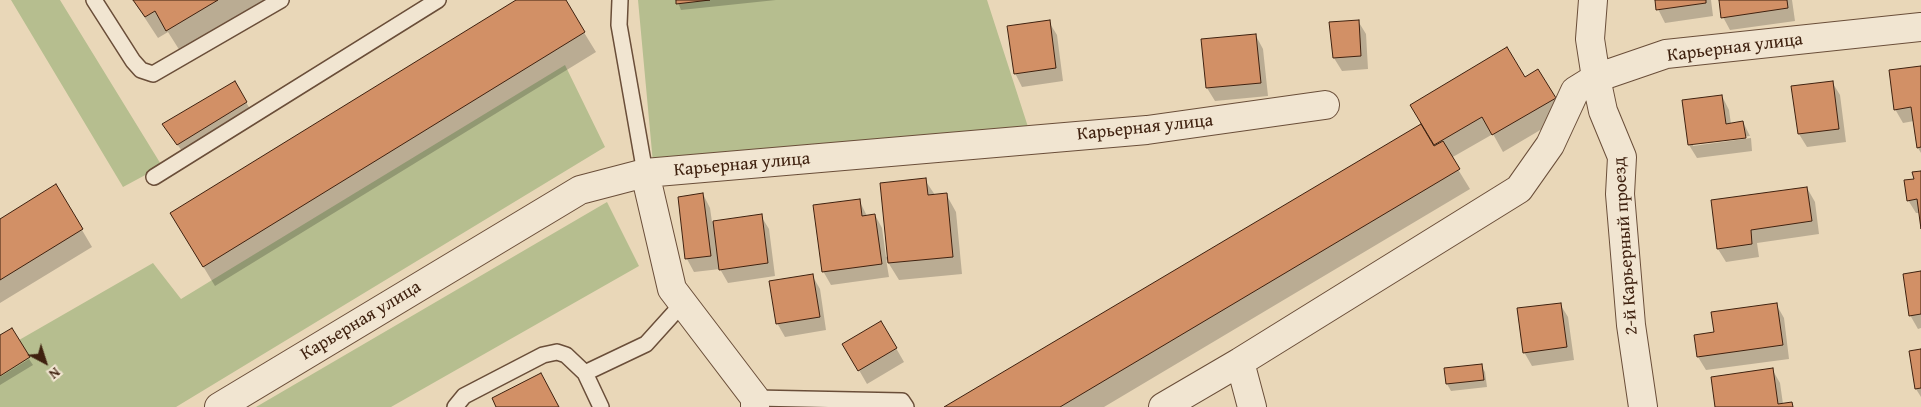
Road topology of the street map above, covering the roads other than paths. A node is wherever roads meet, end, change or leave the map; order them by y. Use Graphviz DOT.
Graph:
graph roads {
  1 [pos="94,0"];
  2 [pos="281,0"];
  3 [pos="438,0"];
  4 [pos="620,0"];
  5 [pos="1593,0"];
  6 [pos="1921,27"];
  7 [pos="1596,78"];
  8 [pos="1325,105"];
  9 [pos="646,173"];
  10 [pos="154,177"];
  11 [pos="683,303"];
  12 [pos="1240,362"];
  13 [pos="585,373"];
  14 [pos="755,403"];
  15 [pos="219,407"];
  16 [pos="455,407"];
  17 [pos="601,407"];
  18 [pos="906,407"];
  19 [pos="1163,407"];
  20 [pos="1252,407"];
  21 [pos="1643,407"];
  1 -- 2 [label="lane"];
  3 -- 10 [label="lane"];
  4 -- 9 [label="lane"];
  5 -- 7 [label="street, 2-й Карьерный проезд"];
  6 -- 7 [label="street, Карьерная улица"];
  7 -- 12 [label="street, Карьерная улица"];
  7 -- 21 [label="street, 2-й Карьерный проезд"];
  8 -- 9 [label="street, Карьерная улица"];
  9 -- 11 [label="street"];
  9 -- 15 [label="street, Карьерная улица"];
  11 -- 13 [label="lane"];
  11 -- 14 [label="street"];
  12 -- 19 [label="street, Карьерная улица"];
  12 -- 20 [label="street"];
  13 -- 16 [label="lane"];
  13 -- 17 [label="lane"];
  14 -- 18 [label="lane"];
}
